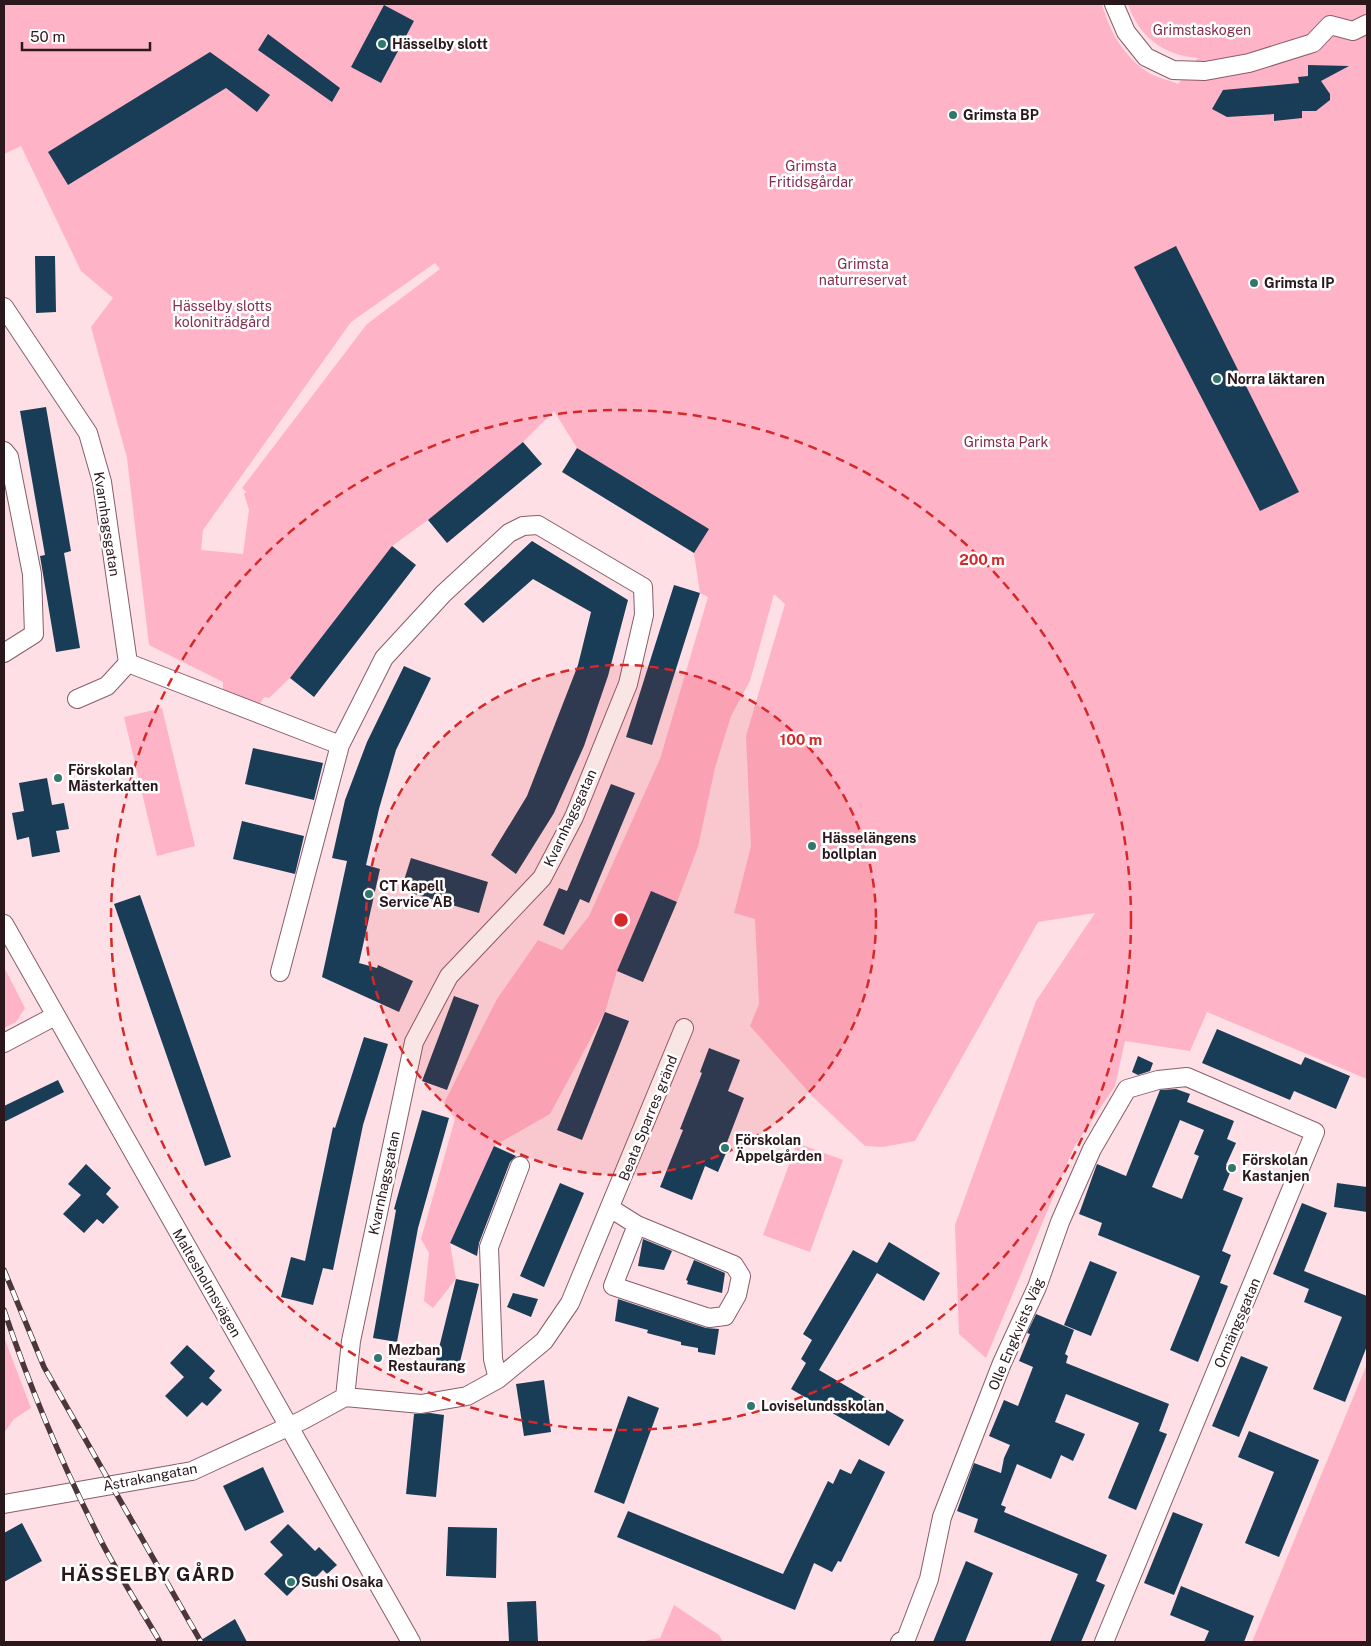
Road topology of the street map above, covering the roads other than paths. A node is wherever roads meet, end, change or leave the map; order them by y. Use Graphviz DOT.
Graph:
graph roads {
  1 [pos="1114,4"];
  2 [pos="1367,24"];
  3 [pos="7,318"];
  4 [pos="4,451"];
  5 [pos="4,653"];
  6 [pos="128,663"];
  7 [pos="77,700"];
  8 [pos="340,745"];
  9 [pos="4,924"];
  10 [pos="280,972"];
  11 [pos="55,1016"];
  12 [pos="684,1028"];
  13 [pos="4,1044"];
  14 [pos="1187,1077"];
  15 [pos="520,1166"];
  16 [pos="610,1208"];
  17 [pos="637,1225"];
  18 [pos="498,1380"];
  19 [pos="345,1397"];
  20 [pos="289,1427"];
  21 [pos="4,1504"];
  22 [pos="411,1642"];
  23 [pos="900,1642"];
  24 [pos="1104,1642"];
  1 -- 2 [label="street"];
  3 -- 6 [label="street, Kvarnhagsgatan"];
  4 -- 5 [label="street"];
  6 -- 7 [label="street"];
  6 -- 8 [label="street"];
  8 -- 10 [label="street, Kvarnhagsgatan"];
  8 -- 19 [label="street, Kvarnhagsgatan"];
  9 -- 11 [label="street, Maltesholmsvägen"];
  11 -- 13 [label="street"];
  11 -- 20 [label="street, Maltesholmsvägen"];
  12 -- 16 [label="street, Beata Sparres gränd"];
  14 -- 23 [label="street, Olle Engkvists Väg"];
  14 -- 24 [label="street, Ormängsgatan"];
  15 -- 18 [label="street"];
  16 -- 17 [label="street"];
  16 -- 18 [label="street, Beata Sparres gränd"];
  17 -- 17 [label="street"];
  18 -- 19 [label="street, Beata Sparres gränd"];
  19 -- 20 [label="street"];
  20 -- 21 [label="street, Astrakangatan"];
  20 -- 22 [label="street, Maltesholmsvägen"];
}
